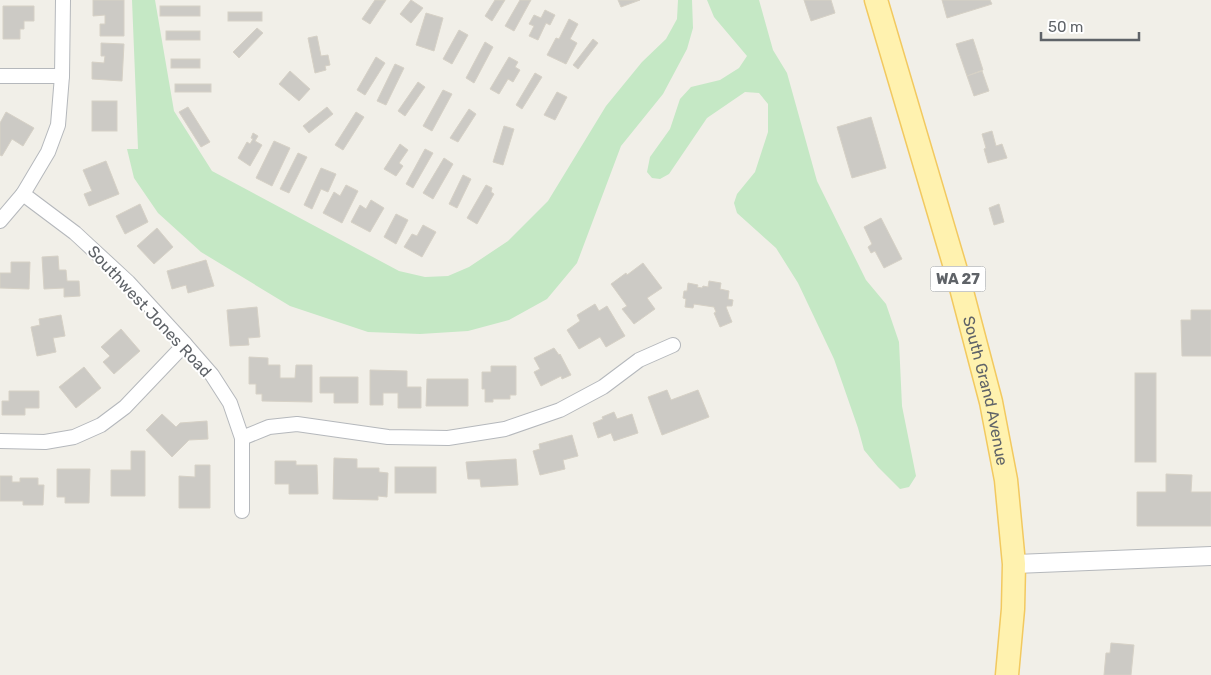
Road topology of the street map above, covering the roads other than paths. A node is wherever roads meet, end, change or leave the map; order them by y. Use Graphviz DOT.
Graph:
graph roads {
  1 [pos="63,0"];
  2 [pos="876,0"];
  3 [pos="0,76"];
  4 [pos="62,76"];
  5 [pos="23,194"];
  6 [pos="0,221"];
  7 [pos="185,344"];
  8 [pos="673,345"];
  9 [pos="242,438"];
  10 [pos="0,441"];
  11 [pos="242,511"];
  12 [pos="1211,556"];
  13 [pos="1014,564"];
  14 [pos="1007,675"];
  1 -- 4 [label="street"];
  2 -- 13 [label="main road, South Grand Avenue / WA 27"];
  3 -- 4 [label="street"];
  4 -- 5 [label="street"];
  5 -- 6 [label="street"];
  5 -- 7 [label="street, Southwest Jones Road"];
  7 -- 9 [label="street, Southwest Jones Road"];
  7 -- 10 [label="street"];
  8 -- 9 [label="street"];
  9 -- 11 [label="street, Southwest Jones Road"];
  12 -- 13 [label="street"];
  13 -- 14 [label="main road, South Grand Avenue / WA 27"];
}
